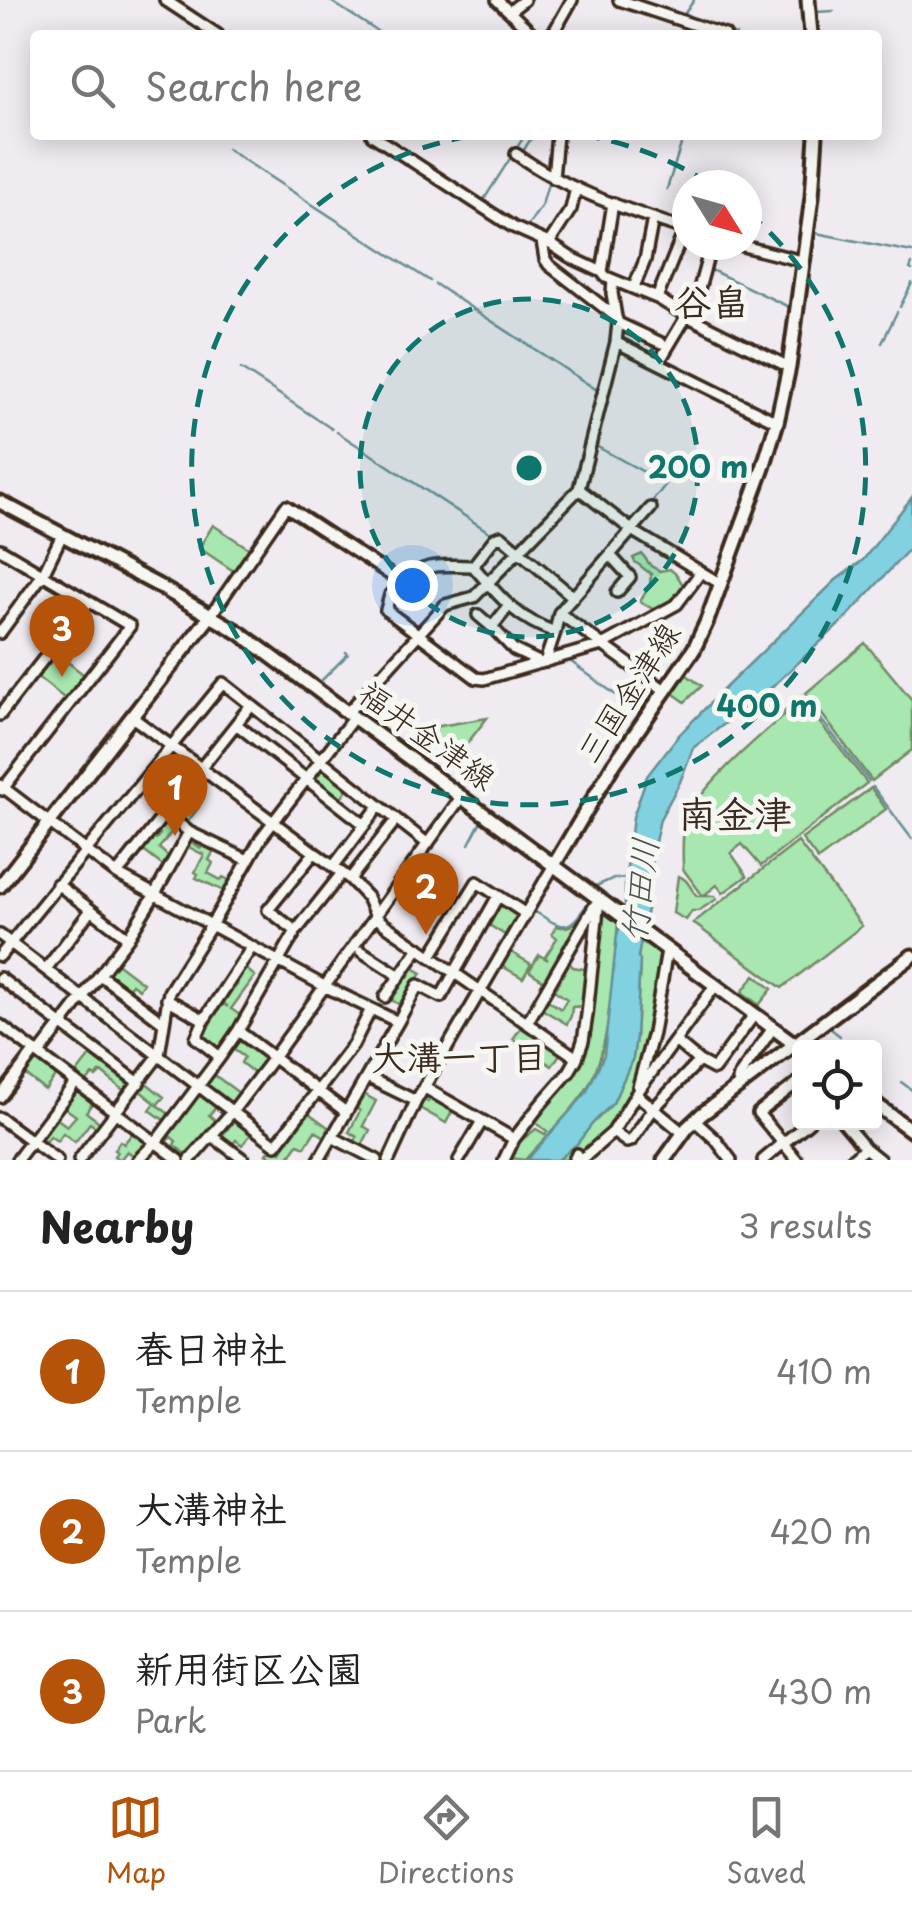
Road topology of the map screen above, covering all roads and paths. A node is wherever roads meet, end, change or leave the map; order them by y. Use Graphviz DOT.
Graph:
graph roads {
  1 [pos="165,0"];
  2 [pos="497,0"];
  3 [pos="524,0"];
  4 [pos="572,0"];
  5 [pos="618,0"];
  6 [pos="808,0"];
  7 [pos="510,11"];
  8 [pos="210,30"];
  9 [pos="529,30"];
  10 [pos="554,30"];
  11 [pos="710,30"];
  12 [pos="811,30"];
  13 [pos="380,140"];
  14 [pos="557,140"];
  15 [pos="816,140"];
  16 [pos="516,154"];
  17 [pos="554,178"];
  18 [pos="576,188"];
  19 [pos="612,203"];
  20 [pos="653,218"];
  21 [pos="672,225"];
  22 [pos="545,242"];
  23 [pos="762,251"];
  24 [pos="673,260"];
  25 [pos="708,260"];
  26 [pos="802,262"];
  27 [pos="602,272"];
  28 [pos="613,280"];
  29 [pos="634,287"];
  30 [pos="656,298"];
  31 [pos="686,316"];
  32 [pos="617,320"];
  33 [pos="616,342"];
  34 [pos="661,343"];
  35 [pos="659,362"];
  36 [pos="789,367"];
  37 [pos="777,422"];
  38 [pos="579,489"];
  39 [pos="0,502"];
  40 [pos="651,508"];
  41 [pos="633,531"];
  42 [pos="62,535"];
  43 [pos="0,549"];
  44 [pos="520,550"];
  45 [pos="610,555"];
  46 [pos="473,566"];
  47 [pos="700,572"];
  48 [pos="43,574"];
  49 [pos="403,583"];
  50 [pos="488,583"];
  51 [pos="721,584"];
  52 [pos="617,592"];
  53 [pos="572,596"];
  54 [pos="88,602"];
  55 [pos="508,607"];
  56 [pos="559,613"];
  57 [pos="211,615"];
  58 [pos="478,615"];
  59 [pos="492,627"];
  60 [pos="0,632"];
  61 [pos="555,632"];
  62 [pos="421,634"];
  63 [pos="602,645"];
  64 [pos="543,663"];
  65 [pos="666,691"];
  66 [pos="251,706"];
  67 [pos="0,715"];
  68 [pos="351,715"];
  69 [pos="132,717"];
  70 [pos="236,724"];
  71 [pos="170,746"];
  72 [pos="321,760"];
  73 [pos="200,769"];
  74 [pos="306,780"];
  75 [pos="1,788"];
  76 [pos="462,796"];
  77 [pos="380,806"];
  78 [pos="166,813"];
  79 [pos="274,821"];
  80 [pos="49,823"];
  81 [pos="365,825"];
  82 [pos="392,825"];
  83 [pos="190,832"];
  84 [pos="428,844"];
  85 [pos="84,850"];
  86 [pos="314,853"];
  87 [pos="248,860"];
  88 [pos="554,865"];
  89 [pos="342,873"];
  90 [pos="117,874"];
  91 [pos="57,884"];
  92 [pos="0,886"];
  93 [pos="155,894"];
  94 [pos="498,896"];
  95 [pos="600,900"];
  96 [pos="91,910"];
  97 [pos="526,914"];
  98 [pos="376,917"];
  99 [pos="212,924"];
  100 [pos="296,931"];
  101 [pos="0,935"];
  102 [pos="128,938"];
  103 [pos="10,942"];
  104 [pos="574,942"];
  105 [pos="594,944"];
  106 [pos="252,946"];
  107 [pos="663,947"];
  108 [pos="419,948"];
  109 [pos="361,950"];
  110 [pos="0,956"];
  111 [pos="431,956"];
  112 [pos="912,956"];
  113 [pos="279,961"];
  114 [pos="46,969"];
  115 [pos="455,972"];
  116 [pos="100,975"];
  117 [pos="400,976"];
  118 [pos="0,978"];
  119 [pos="715,986"];
  120 [pos="326,988"];
  121 [pos="481,991"];
  122 [pos="385,997"];
  123 [pos="82,998"];
  124 [pos="167,999"];
  125 [pos="370,1010"];
  126 [pos="754,1015"];
  127 [pos="204,1020"];
  128 [pos="398,1022"];
  129 [pos="164,1023"];
  130 [pos="527,1023"];
  131 [pos="62,1024"];
  132 [pos="0,1026"];
  133 [pos="773,1028"];
  134 [pos="238,1031"];
  135 [pos="806,1040"];
  136 [pos="675,1041"];
  137 [pos="792,1042"];
  138 [pos="792,1050"];
  139 [pos="37,1052"];
  140 [pos="728,1052"];
  141 [pos="159,1056"];
  142 [pos="220,1057"];
  143 [pos="273,1058"];
  144 [pos="577,1058"];
  145 [pos="699,1061"];
  146 [pos="746,1065"];
  147 [pos="368,1077"];
  148 [pos="5,1081"];
  149 [pos="76,1082"];
  150 [pos="139,1083"];
  151 [pos="198,1086"];
  152 [pos="740,1086"];
  153 [pos="792,1087"];
  154 [pos="424,1088"];
  155 [pos="316,1091"];
  156 [pos="636,1094"];
  157 [pos="0,1096"];
  158 [pos="416,1102"];
  159 [pos="654,1108"];
  160 [pos="882,1109"];
  161 [pos="116,1112"];
  162 [pos="232,1112"];
  163 [pos="346,1112"];
  164 [pos="0,1118"];
  165 [pos="482,1121"];
  166 [pos="695,1121"];
  167 [pos="799,1130"];
  168 [pos="850,1130"];
  169 [pos="912,1131"];
  170 [pos="614,1132"];
  171 [pos="683,1133"];
  172 [pos="212,1136"];
  173 [pos="332,1137"];
  174 [pos="514,1140"];
  175 [pos="31,1142"];
  176 [pos="156,1142"];
  177 [pos="782,1144"];
  178 [pos="865,1148"];
  179 [pos="239,1158"];
  180 [pos="577,1158"];
  181 [pos="391,1159"];
  182 [pos="17,1160"];
  183 [pos="56,1160"];
  184 [pos="79,1160"];
  185 [pos="138,1160"];
  186 [pos="179,1160"];
  187 [pos="190,1160"];
  188 [pos="319,1160"];
  189 [pos="377,1160"];
  190 [pos="458,1160"];
  191 [pos="504,1160"];
  192 [pos="664,1160"];
  193 [pos="731,1160"];
  194 [pos="764,1160"];
  195 [pos="797,1160"];
  196 [pos="851,1160"];
  197 [pos="880,1160"];
  1 -- 8 [label="street"];
  2 -- 7 [label="street"];
  3 -- 7 [label="street"];
  4 -- 10 [label="street"];
  5 -- 11 [label="street"];
  6 -- 12 [label="main road"];
  7 -- 9 [label="street"];
  13 -- 22 [label="street"];
  14 -- 17 [label="street"];
  15 -- 26 [label="main road, 三国金津線"];
  16 -- 17 [label="street"];
  17 -- 18 [label="street"];
  18 -- 19 [label="street"];
  18 -- 22 [label="street"];
  19 -- 20 [label="street"];
  19 -- 27 [label="street"];
  20 -- 21 [label="street"];
  20 -- 29 [label="street"];
  22 -- 27 [label="street"];
  22 -- 32 [label="street"];
  23 -- 26 [label="street"];
  24 -- 30 [label="street"];
  25 -- 31 [label="street"];
  26 -- 36 [label="main road, 三国金津線"];
  27 -- 28 [label="street"];
  28 -- 29 [label="street"];
  28 -- 32 [label="street"];
  29 -- 30 [label="street"];
  30 -- 31 [label="street"];
  31 -- 35 [label="street"];
  31 -- 36 [label="street"];
  32 -- 33 [label="street"];
  32 -- 34 [label="street"];
  33 -- 35 [label="street"];
  33 -- 38 [label="street"];
  35 -- 37 [label="street"];
  36 -- 37 [label="main road, 三国金津線"];
  37 -- 51 [label="main road, 三国金津線"];
  38 -- 41 [label="street"];
  38 -- 44 [label="street"];
  39 -- 42 [label="main road, 福井金津線"];
  40 -- 41 [label="street"];
  41 -- 45 [label="street"];
  41 -- 47 [label="street"];
  42 -- 48 [label="street"];
  42 -- 57 [label="main road, 福井金津線"];
  43 -- 48 [label="street"];
  44 -- 46 [label="street"];
  44 -- 50 [label="street"];
  44 -- 53 [label="street"];
  45 -- 52 [label="street"];
  45 -- 53 [label="street"];
  46 -- 49 [label="street"];
  46 -- 50 [label="street"];
  47 -- 51 [label="street"];
  47 -- 63 [label="street"];
  48 -- 54 [label="street"];
  48 -- 60 [label="street"];
  49 -- 57 [label="street"];
  49 -- 62 [label="street"];
  50 -- 55 [label="street"];
  50 -- 62 [label="street"];
  51 -- 65 [label="main road, 三国金津線"];
  53 -- 56 [label="street"];
  54 -- 67 [label="street"];
  54 -- 75 [label="street"];
  55 -- 59 [label="street"];
  55 -- 61 [label="street"];
  56 -- 61 [label="street"];
  56 -- 63 [label="street"];
  57 -- 68 [label="main road, 福井金津線"];
  57 -- 69 [label="main road"];
  58 -- 59 [label="street"];
  59 -- 64 [label="street"];
  61 -- 64 [label="street"];
  62 -- 64 [label="street"];
  62 -- 68 [label="street"];
  63 -- 64 [label="street"];
  63 -- 65 [label="street"];
  65 -- 88 [label="main road, 三国金津線"];
  66 -- 70 [label="street"];
  66 -- 71 [label="street"];
  66 -- 72 [label="street"];
  68 -- 72 [label="street"];
  68 -- 76 [label="main road, 福井金津線"];
  69 -- 71 [label="street"];
  69 -- 80 [label="main road"];
  70 -- 73 [label="street"];
  70 -- 74 [label="street"];
  71 -- 73 [label="street"];
  71 -- 85 [label="street"];
  72 -- 74 [label="street"];
  72 -- 77 [label="street"];
  73 -- 78 [label="street"];
  73 -- 79 [label="street"];
  74 -- 79 [label="street"];
  74 -- 81 [label="street"];
  75 -- 80 [label="street"];
  76 -- 84 [label="street"];
  76 -- 88 [label="main road, 福井金津線"];
  77 -- 81 [label="street"];
  77 -- 84 [label="street"];
  78 -- 83 [label="street"];
  78 -- 90 [label="street"];
  79 -- 86 [label="street"];
  79 -- 87 [label="street"];
  80 -- 85 [label="street"];
  80 -- 92 [label="main road"];
  81 -- 89 [label="street"];
  82 -- 89 [label="street"];
  83 -- 87 [label="street"];
  83 -- 93 [label="street"];
  84 -- 98 [label="street"];
  85 -- 90 [label="street"];
  85 -- 91 [label="street"];
  86 -- 89 [label="street"];
  86 -- 100 [label="street"];
  87 -- 99 [label="street"];
  88 -- 95 [label="main road, 福井金津線"];
  88 -- 97 [label="street"];
  89 -- 98 [label="street"];
  89 -- 100 [label="street"];
  90 -- 93 [label="street"];
  91 -- 96 [label="street"];
  91 -- 103 [label="street"];
  93 -- 99 [label="street"];
  93 -- 102 [label="street"];
  94 -- 97 [label="street"];
  94 -- 111 [label="street"];
  94 -- 115 [label="street"];
  95 -- 104 [label="street"];
  95 -- 105 [label="street"];
  95 -- 107 [label="main road, 福井金津線"];
  96 -- 102 [label="street"];
  96 -- 114 [label="street"];
  97 -- 121 [label="street"];
  98 -- 108 [label="street"];
  98 -- 120 [label="street"];
  99 -- 106 [label="street"];
  99 -- 124 [label="street"];
  100 -- 113 [label="street"];
  101 -- 103 [label="street"];
  102 -- 116 [label="street"];
  103 -- 110 [label="street"];
  103 -- 114 [label="street"];
  104 -- 105 [label="street"];
  104 -- 130 [label="street"];
  105 -- 144 [label="street"];
  106 -- 113 [label="street"];
  106 -- 127 [label="street"];
  107 -- 119 [label="main road, 福井金津線"];
  107 -- 156 [label="street"];
  108 -- 111 [label="street"];
  108 -- 117 [label="street"];
  109 -- 117 [label="street"];
  111 -- 115 [label="street"];
  112 -- 135 [label="main road"];
  113 -- 120 [label="street"];
  113 -- 134 [label="street"];
  114 -- 123 [label="street"];
  115 -- 121 [label="street"];
  115 -- 128 [label="street"];
  116 -- 123 [label="street"];
  116 -- 129 [label="street"];
  117 -- 122 [label="street"];
  118 -- 131 [label="street"];
  119 -- 126 [label="main road, 福井金津線"];
  119 -- 136 [label="street"];
  120 -- 125 [label="street"];
  120 -- 143 [label="street"];
  121 -- 130 [label="street"];
  121 -- 154 [label="street"];
  123 -- 131 [label="street"];
  123 -- 141 [label="street"];
  124 -- 127 [label="street"];
  124 -- 129 [label="street"];
  125 -- 128 [label="street"];
  125 -- 155 [label="street"];
  126 -- 133 [label="main road, 福井金津線"];
  126 -- 140 [label="street"];
  127 -- 142 [label="street"];
  128 -- 147 [label="street"];
  129 -- 141 [label="street"];
  130 -- 144 [label="street"];
  131 -- 139 [label="street"];
  131 -- 150 [label="street"];
  132 -- 139 [label="street"];
  133 -- 137 [label="main road, 福井金津線"];
  133 -- 146 [label="street"];
  134 -- 142 [label="street"];
  134 -- 143 [label="street"];
  136 -- 145 [label="street"];
  136 -- 156 [label="street"];
  138 -- 152 [label="main road"];
  139 -- 148 [label="street"];
  139 -- 149 [label="street"];
  140 -- 145 [label="street"];
  140 -- 146 [label="street"];
  141 -- 150 [label="street"];
  141 -- 151 [label="street"];
  142 -- 151 [label="street"];
  143 -- 155 [label="street"];
  143 -- 162 [label="street"];
  144 -- 174 [label="street"];
  145 -- 159 [label="street"];
  146 -- 152 [label="street"];
  147 -- 158 [label="street"];
  147 -- 163 [label="street"];
  148 -- 157 [label="street"];
  149 -- 161 [label="street"];
  149 -- 175 [label="street"];
  150 -- 161 [label="street"];
  151 -- 162 [label="street"];
  151 -- 176 [label="street"];
  152 -- 166 [label="main road"];
  153 -- 177 [label="street"];
  154 -- 158 [label="street"];
  154 -- 165 [label="street"];
  155 -- 162 [label="street"];
  155 -- 163 [label="street"];
  156 -- 159 [label="street"];
  156 -- 170 [label="street"];
  158 -- 181 [label="street"];
  159 -- 170 [label="street"];
  159 -- 171 [label="street"];
  160 -- 169 [label="main road"];
  161 -- 176 [label="street"];
  161 -- 184 [label="street"];
  162 -- 172 [label="street"];
  163 -- 173 [label="street"];
  164 -- 175 [label="street"];
  165 -- 174 [label="street"];
  165 -- 190 [label="street"];
  166 -- 171 [label="main road"];
  166 -- 193 [label="street"];
  167 -- 177 [label="street"];
  168 -- 178 [label="street"];
  170 -- 180 [label="street"];
  171 -- 192 [label="main road"];
  172 -- 179 [label="street"];
  172 -- 187 [label="street"];
  173 -- 188 [label="street"];
  173 -- 189 [label="street"];
  174 -- 191 [label="street"];
  175 -- 182 [label="street"];
  175 -- 183 [label="street"];
  176 -- 185 [label="street"];
  176 -- 186 [label="street"];
  177 -- 194 [label="street"];
  177 -- 195 [label="street"];
  178 -- 196 [label="street"];
  178 -- 197 [label="street"];
}
